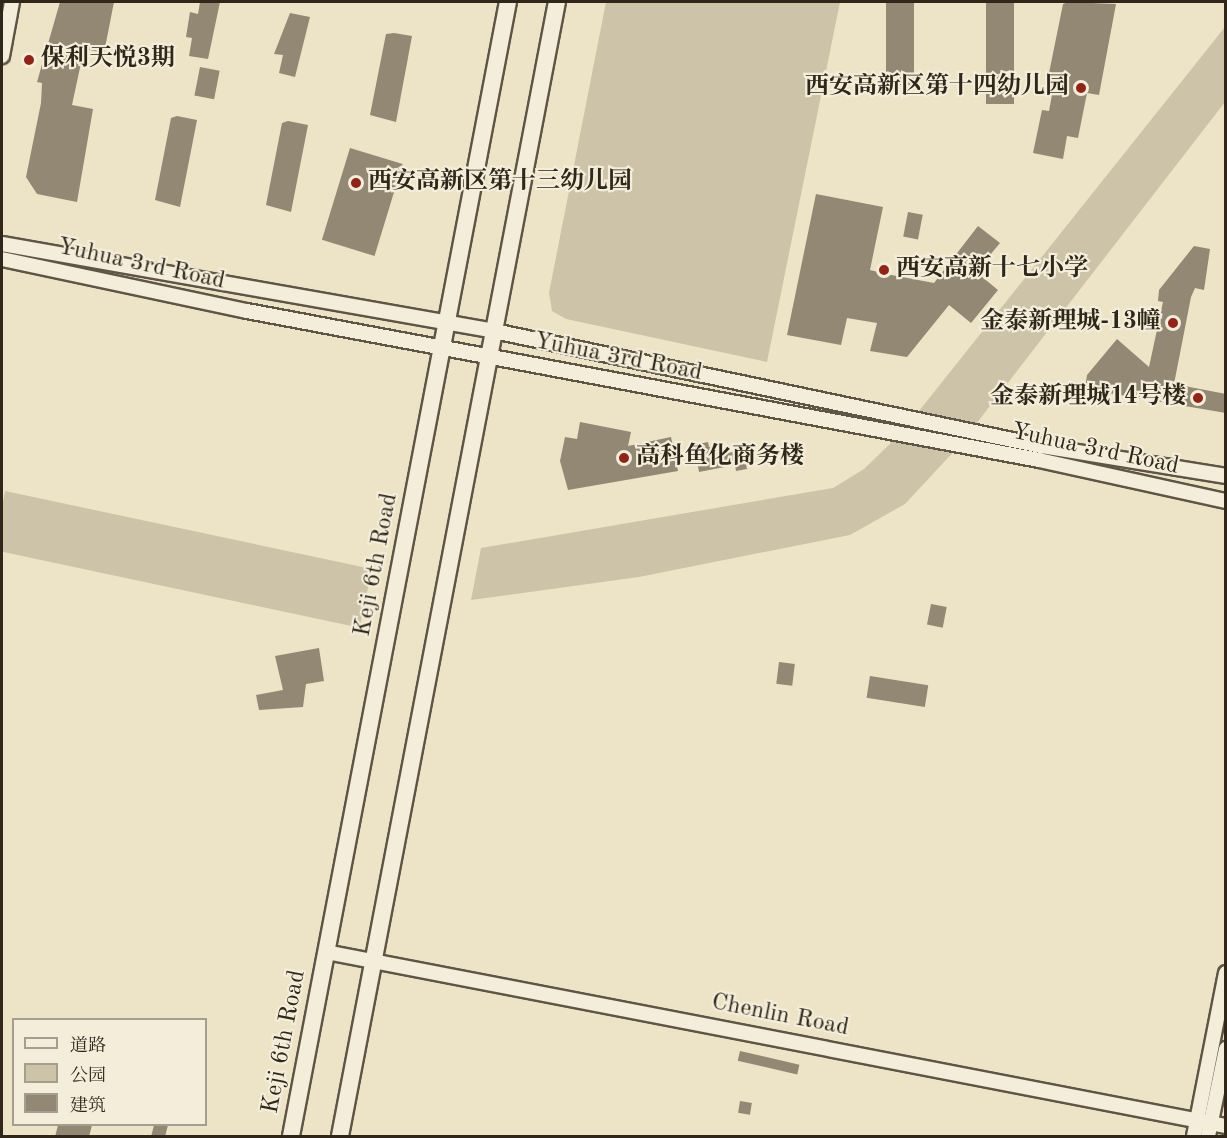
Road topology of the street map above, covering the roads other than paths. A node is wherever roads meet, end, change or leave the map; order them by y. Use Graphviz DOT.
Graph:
graph roads {
  1 [pos="12,2"];
  2 [pos="508,2"];
  3 [pos="557,2"];
  4 [pos="2,57"];
  5 [pos="2,244"];
  6 [pos="2,259"];
  7 [pos="448,324"];
  8 [pos="494,331"];
  9 [pos="443,348"];
  10 [pos="489,356"];
  11 [pos="1226,476"];
  12 [pos="1226,501"];
  13 [pos="327,952"];
  14 [pos="374,961"];
  15 [pos="1226,973"];
  16 [pos="1226,1048"];
  17 [pos="1206,1126"];
  18 [pos="1226,1126"];
  19 [pos="291,1137"];
  20 [pos="340,1137"];
  21 [pos="1194,1137"];
  1 -- 4 [label="street"];
  2 -- 7 [label="main road, Keji 6th Road"];
  3 -- 8 [label="main road"];
  5 -- 7 [label="street, Yuhua 3rd Road"];
  6 -- 9 [label="street, Yuhua 3rd Road"];
  7 -- 8 [label="street, Yuhua 3rd Road"];
  7 -- 9 [label="main road, Keji 6th Road"];
  8 -- 10 [label="main road"];
  8 -- 11 [label="street, Yuhua 3rd Road"];
  9 -- 10 [label="street, Yuhua 3rd Road"];
  9 -- 13 [label="main road, Keji 6th Road"];
  10 -- 12 [label="street, Yuhua 3rd Road"];
  10 -- 14 [label="main road"];
  13 -- 14 [label="street, Chenlin Road"];
  13 -- 19 [label="main road, Keji 6th Road"];
  14 -- 17 [label="street, Chenlin Road"];
  14 -- 20 [label="main road"];
  15 -- 17 [label="street"];
  16 -- 17 [label="street"];
  17 -- 18 [label="street, Chenlin Road"];
  17 -- 21 [label="street"];
}
